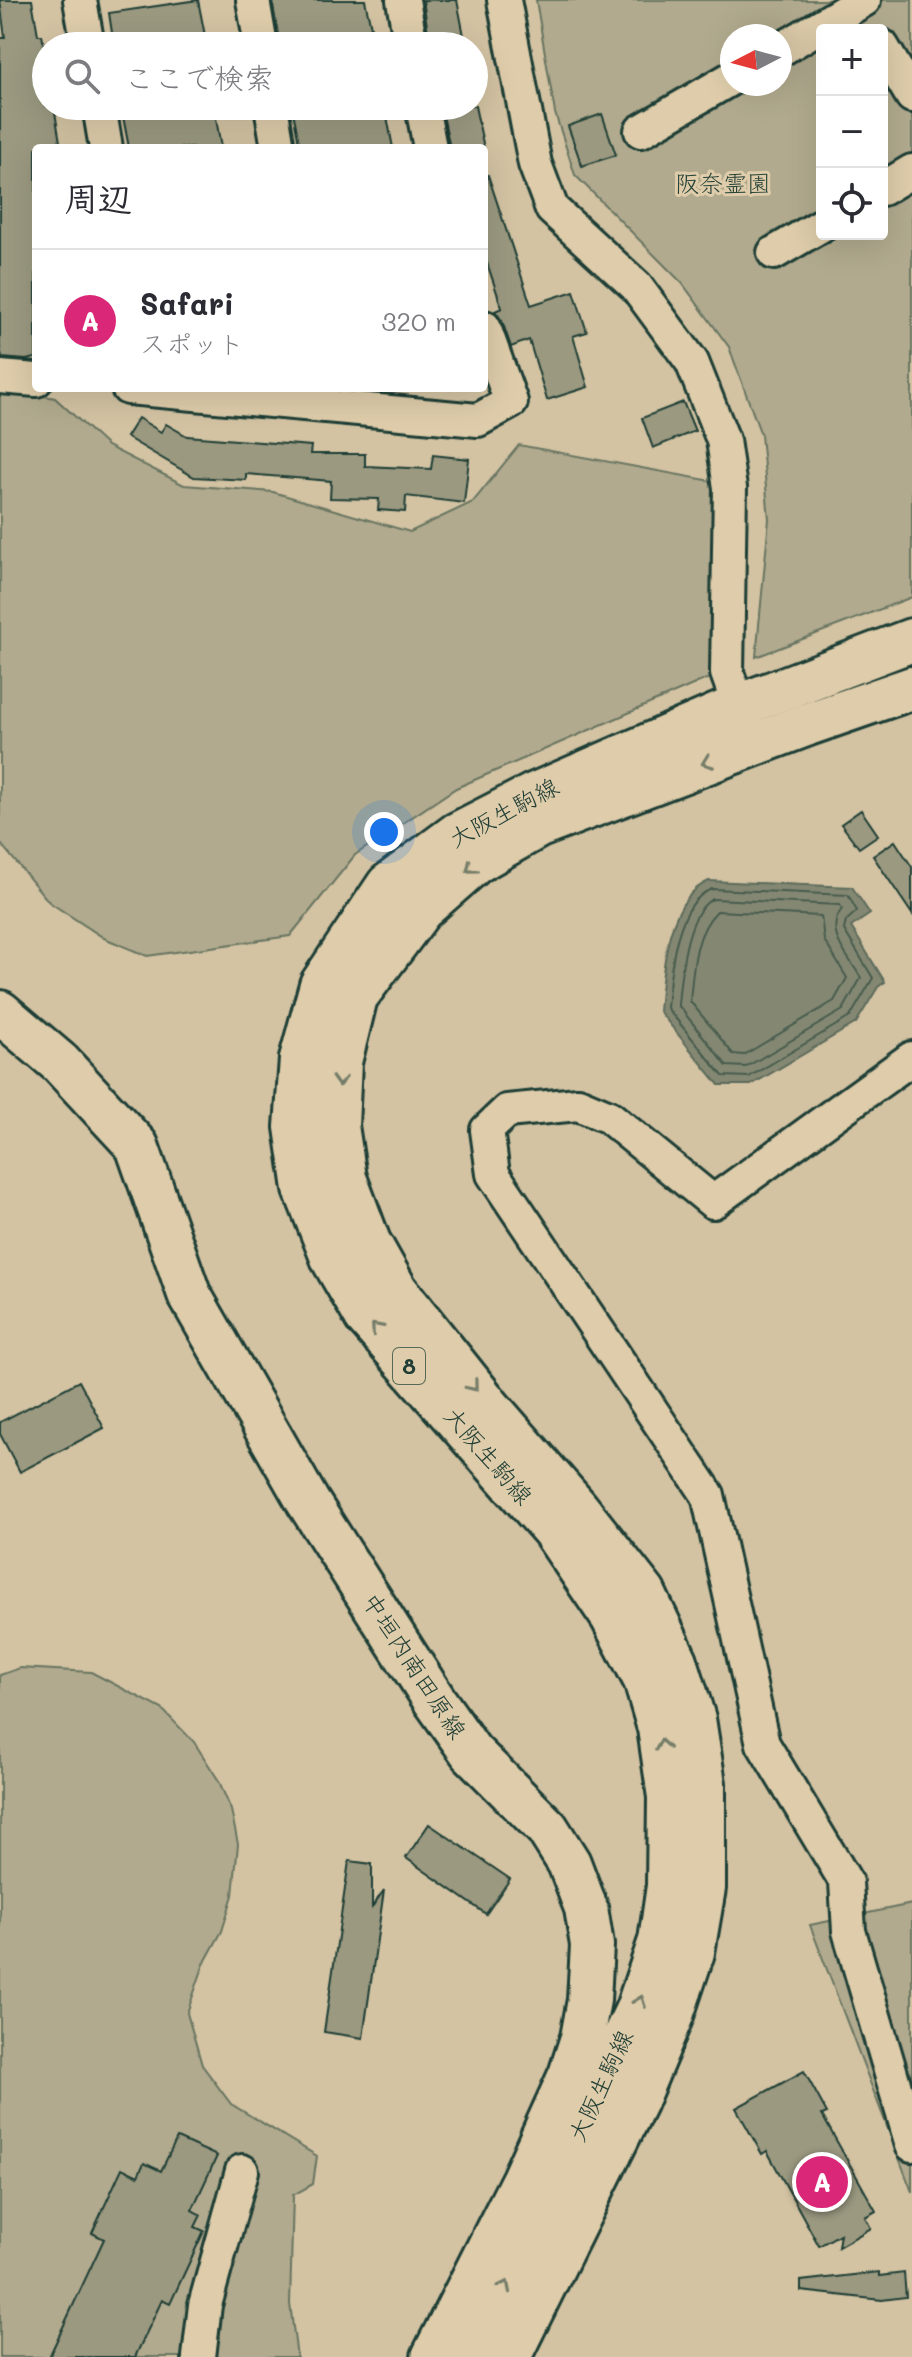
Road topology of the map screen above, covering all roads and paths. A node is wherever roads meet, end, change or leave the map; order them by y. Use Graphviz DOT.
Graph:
graph roads {
  1 [pos="80,0"];
  2 [pos="253,0"];
  3 [pos="403,0"];
  4 [pos="504,0"];
  5 [pos="862,8"];
  6 [pos="86,32"];
  7 [pos="259,32"];
  8 [pos="409,32"];
  9 [pos="792,44"];
  10 [pos="888,56"];
  11 [pos="720,85"];
  12 [pos="912,96"];
  13 [pos="101,120"];
  14 [pos="273,120"];
  15 [pos="425,120"];
  16 [pos="641,131"];
  17 [pos="105,144"];
  18 [pos="277,144"];
  19 [pos="429,144"];
  20 [pos="912,171"];
  21 [pos="888,185"];
  22 [pos="816,228"];
  23 [pos="774,253"];
  24 [pos="488,338"];
  25 [pos="0,377"];
  26 [pos="32,380"];
  27 [pos="218,392"];
  28 [pos="320,396"];
  29 [pos="912,640"];
  30 [pos="794,683"];
  31 [pos="905,698"];
  32 [pos="738,706"];
  33 [pos="808,724"];
  34 [pos="752,744"];
  35 [pos="0,1012"];
  36 [pos="912,1058"];
  37 [pos="912,2145"];
  38 [pos="242,2171"];
  39 [pos="199,2357"];
  40 [pos="433,2357"];
  41 [pos="472,2357"];
  42 [pos="509,2357"];
  1 -- 6 [label="street"];
  2 -- 7 [label="street"];
  3 -- 8 [label="street"];
  4 -- 32 [label="street"];
  5 -- 9 [label="street"];
  10 -- 12 [label="street"];
  11 -- 16 [label="street"];
  13 -- 17 [label="street"];
  14 -- 18 [label="street"];
  15 -- 19 [label="street"];
  20 -- 21 [label="street"];
  22 -- 23 [label="street"];
  24 -- 28 [label="street"];
  25 -- 26 [label="street"];
  27 -- 28 [label="street"];
  29 -- 30 [label="main road, 大阪生駒線 / 8"];
  30 -- 32 [label="main road, 大阪生駒線 / 8"];
  30 -- 33 [label="main road"];
  31 -- 33 [label="main road, 大阪生駒線 / 8"];
  32 -- 34 [label="street"];
  41 -- 32 [label="main road, 大阪生駒線 / 8, one-way"];
  33 -- 34 [label="main road, 大阪生駒線 / 8"];
  34 -- 42 [label="main road, 大阪生駒線 / 8, one-way"];
  35 -- 40 [label="main road, 中垣内南田原線"];
  36 -- 37 [label="street"];
  38 -- 39 [label="street"];
}
